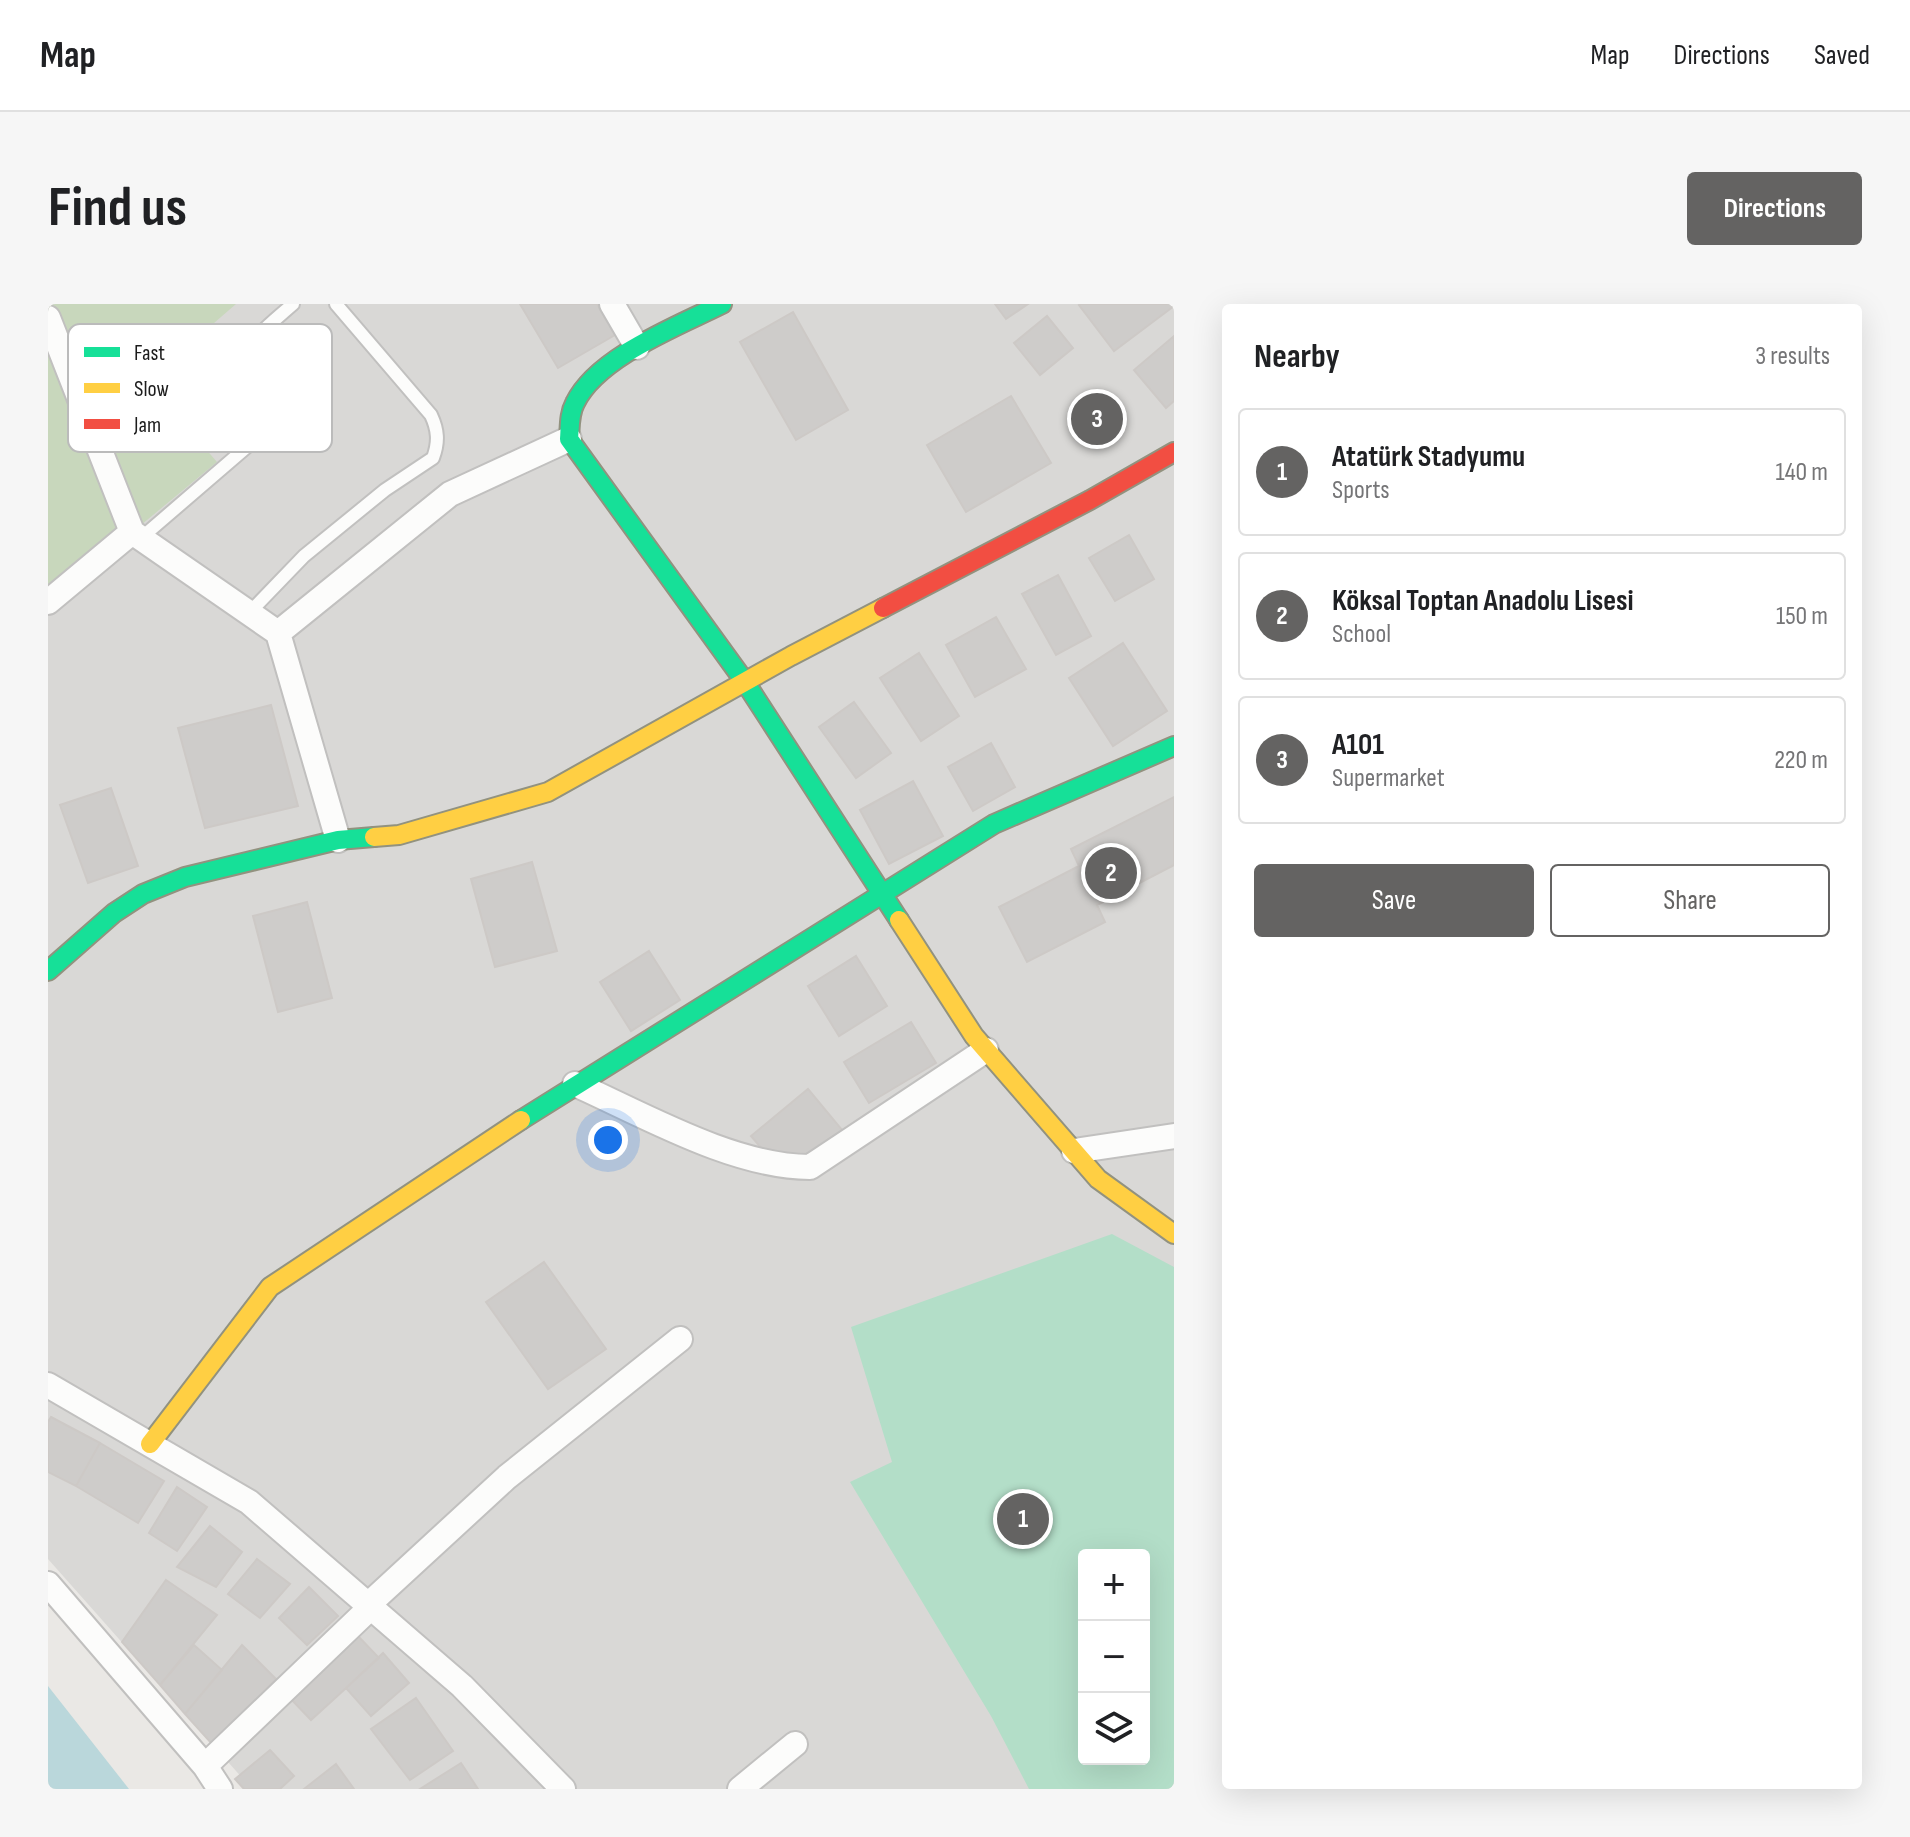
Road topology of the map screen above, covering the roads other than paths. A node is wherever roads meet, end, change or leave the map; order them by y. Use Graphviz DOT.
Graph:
graph roads {
  1 [pos="293,304"];
  2 [pos="336,304"];
  3 [pos="612,304"];
  4 [pos="722,304"];
  5 [pos="48,318"];
  6 [pos="270,324"];
  7 [pos="637,347"];
  8 [pos="68,367"];
  9 [pos="569,439"];
  10 [pos="102,452"];
  11 [pos="239,452"];
  12 [pos="1174,452"];
  13 [pos="136,535"];
  14 [pos="48,602"];
  15 [pos="250,612"];
  16 [pos="278,633"];
  17 [pos="745,682"];
  18 [pos="1174,746"];
  19 [pos="338,840"];
  20 [pos="883,892"];
  21 [pos="50,964"];
  22 [pos="986,1050"];
  23 [pos="575,1084"];
  24 [pos="1174,1136"];
  25 [pos="1074,1151"];
  26 [pos="1174,1234"];
  27 [pos="680,1339"];
  28 [pos="48,1385"];
  29 [pos="150,1444"];
  30 [pos="48,1584"];
  31 [pos="371,1607"];
  32 [pos="795,1744"];
  33 [pos="205,1766"];
  34 [pos="220,1789"];
  35 [pos="563,1789"];
  36 [pos="740,1789"];
  1 -- 6 [label="lane"];
  2 -- 15 [label="lane"];
  3 -- 7 [label="street"];
  4 -- 7 [label="street"];
  5 -- 8 [label="street"];
  7 -- 9 [label="street"];
  9 -- 16 [label="street"];
  9 -- 17 [label="street"];
  10 -- 13 [label="street"];
  11 -- 13 [label="lane"];
  12 -- 17 [label="street"];
  13 -- 14 [label="street"];
  13 -- 15 [label="street"];
  15 -- 16 [label="street"];
  16 -- 19 [label="street"];
  17 -- 19 [label="street"];
  17 -- 20 [label="street"];
  18 -- 20 [label="street"];
  19 -- 21 [label="street"];
  20 -- 22 [label="street"];
  20 -- 23 [label="street"];
  22 -- 23 [label="street"];
  22 -- 25 [label="street"];
  23 -- 29 [label="street"];
  24 -- 25 [label="street"];
  25 -- 26 [label="street"];
  27 -- 31 [label="street"];
  28 -- 29 [label="street"];
  29 -- 31 [label="street"];
  30 -- 33 [label="street"];
  31 -- 33 [label="street"];
  31 -- 35 [label="street"];
  32 -- 36 [label="street"];
  33 -- 34 [label="street"];
}
